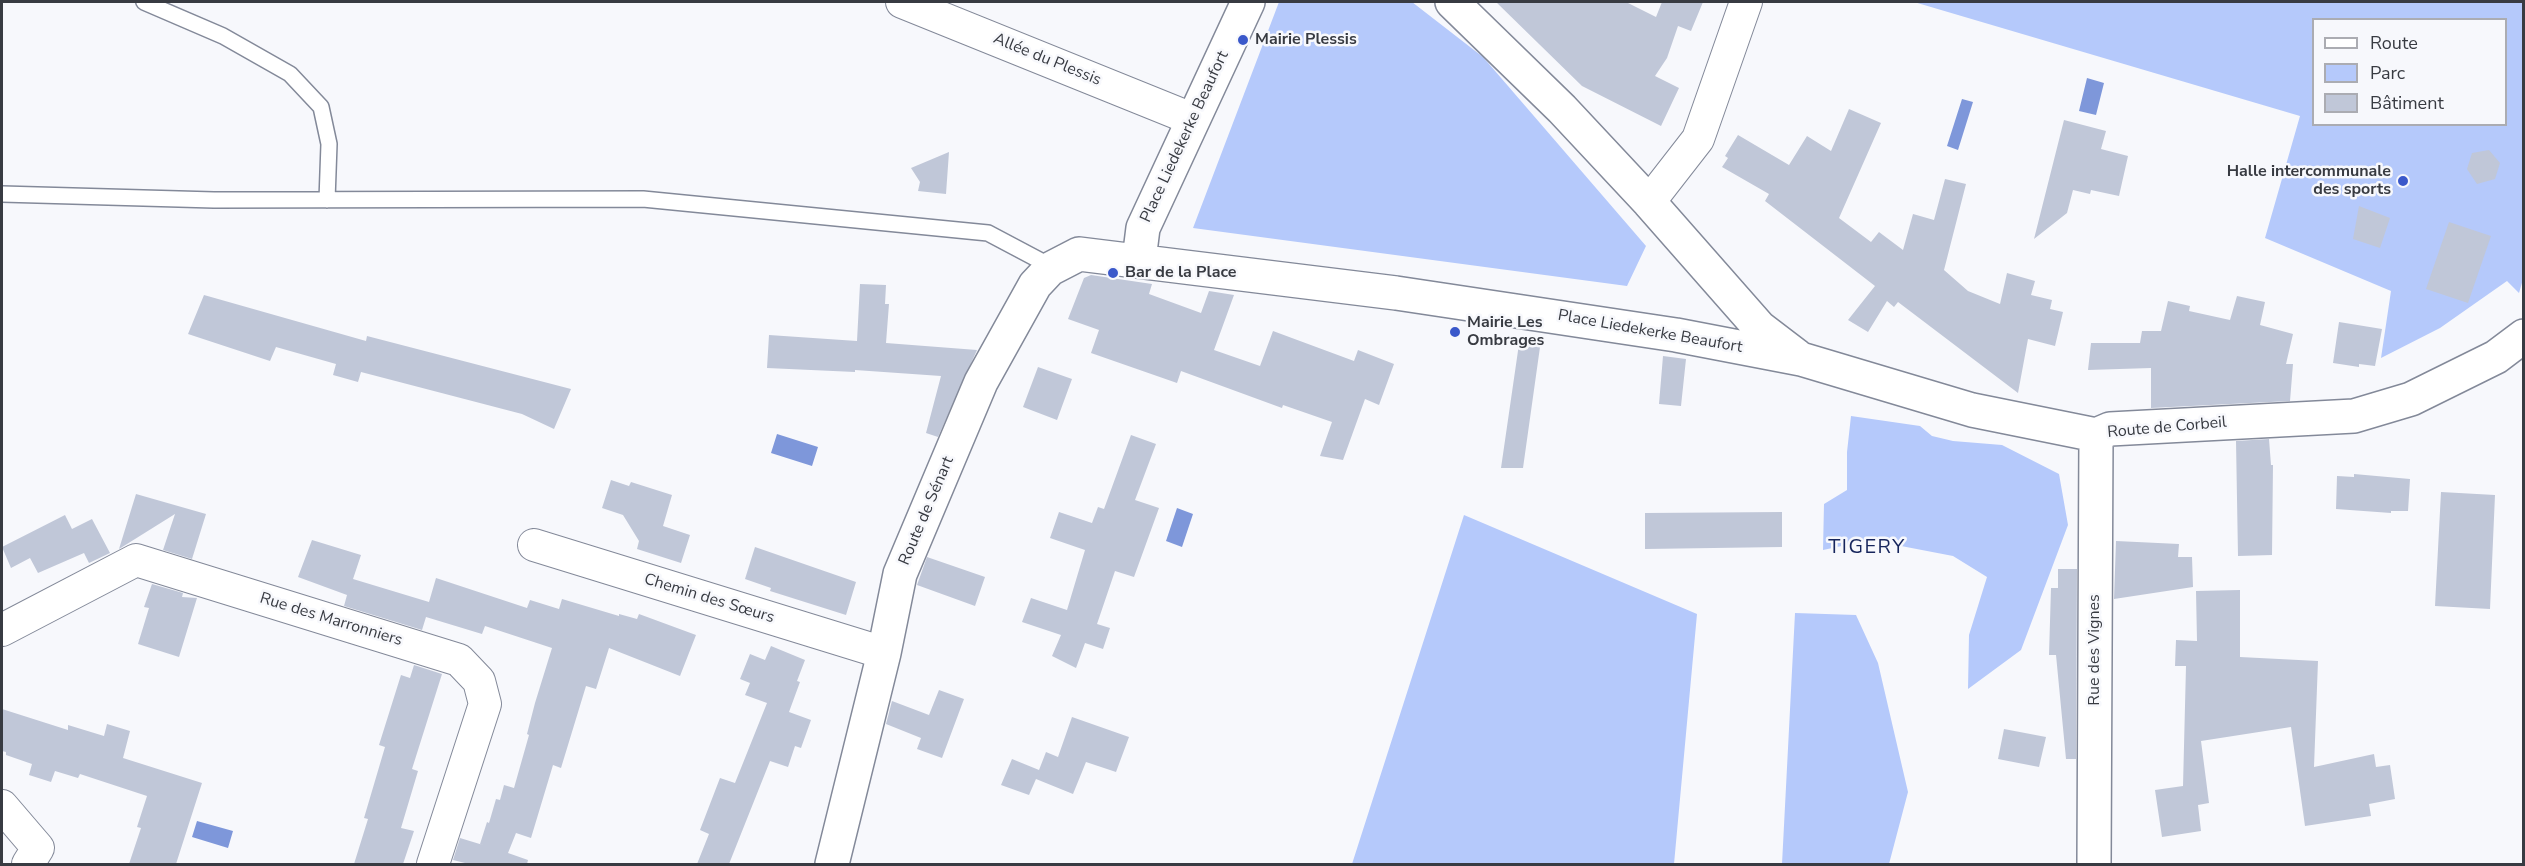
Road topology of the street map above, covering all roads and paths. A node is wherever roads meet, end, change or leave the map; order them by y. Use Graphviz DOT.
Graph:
graph roads {
  1 [pos="144,2"];
  2 [pos="902,2"];
  3 [pos="1248,2"];
  4 [pos="1746,2"];
  5 [pos="1456,3"];
  6 [pos="1192,119"];
  7 [pos="2,194"];
  8 [pos="327,200"];
  9 [pos="1650,202"];
  10 [pos="1139,260"];
  11 [pos="1050,269"];
  12 [pos="2523,336"];
  13 [pos="1801,359"];
  14 [pos="2096,435"];
  15 [pos="534,545"];
  16 [pos="2,630"];
  17 [pos="884,652"];
  18 [pos="2,806"];
  19 [pos="28,864"];
  20 [pos="433,864"];
  21 [pos="832,864"];
  22 [pos="2094,864"];
  1 -- 8 [label="lane"];
  2 -- 6 [label="street, Allée du Plessis"];
  3 -- 6 [label="street, Place Liedekerke Beaufort"];
  4 -- 9 [label="street"];
  5 -- 9 [label="street, Place Liedekerke Beaufort"];
  6 -- 10 [label="street, Place Liedekerke Beaufort"];
  7 -- 8 [label="lane"];
  8 -- 11 [label="lane"];
  9 -- 13 [label="street, Place Liedekerke Beaufort"];
  10 -- 11 [label="street, Route de Sénart"];
  10 -- 13 [label="street, Place Liedekerke Beaufort"];
  11 -- 17 [label="street, Route de Sénart"];
  12 -- 14 [label="street, Route de Corbeil"];
  13 -- 14 [label="street, Route de Corbeil"];
  14 -- 22 [label="street, Rue des Vignes"];
  15 -- 17 [label="street, Chemin des Sœurs"];
  16 -- 20 [label="street, Rue des Marronniers"];
  17 -- 21 [label="street, Route de Sénart"];
  18 -- 19 [label="street"];
}
